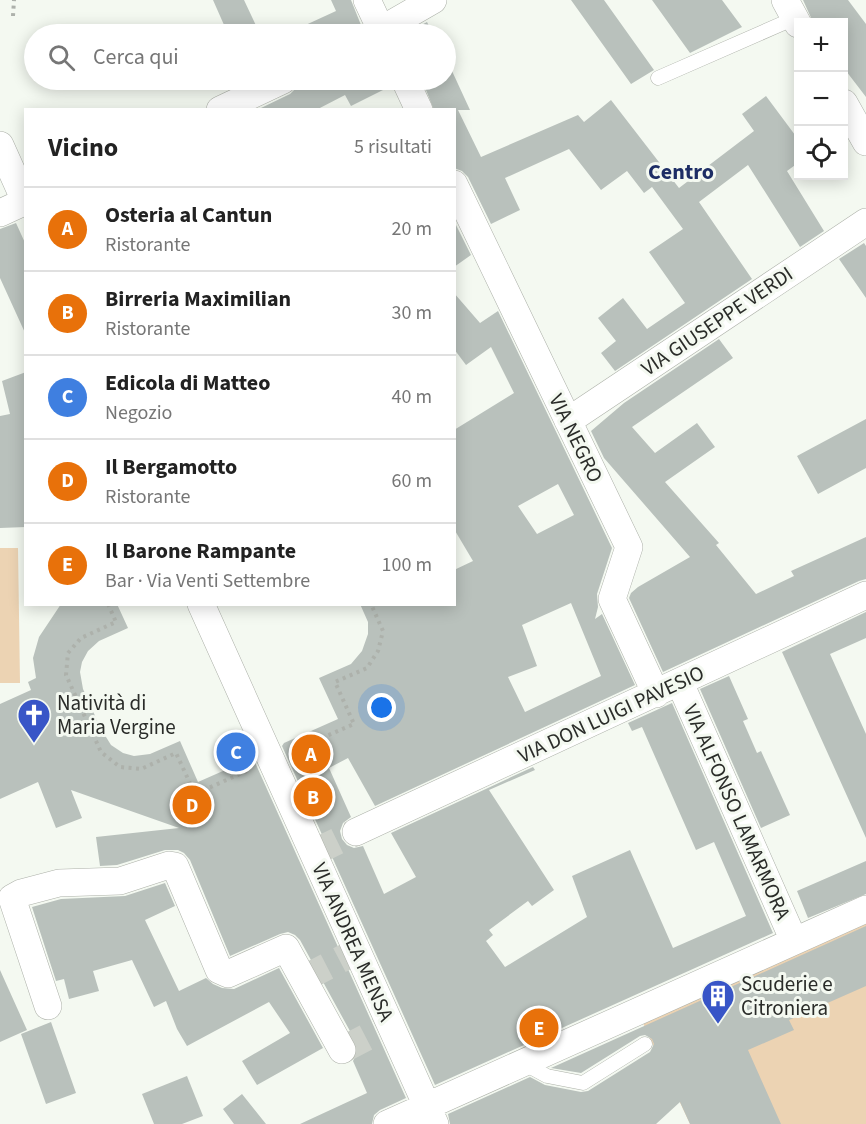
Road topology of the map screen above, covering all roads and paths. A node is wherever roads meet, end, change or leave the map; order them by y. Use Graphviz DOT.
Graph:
graph roads {
  1 [pos="14,0"];
  2 [pos="367,0"];
  3 [pos="434,0"];
  4 [pos="793,14"];
  5 [pos="14,16"];
  6 [pos="376,24"];
  7 [pos="395,24"];
  8 [pos="658,78"];
  9 [pos="262,90"];
  10 [pos="410,90"];
  11 [pos="224,108"];
  12 [pos="418,108"];
  13 [pos="848,110"];
  14 [pos="864,133"];
  15 [pos="0,145"];
  16 [pos="456,187"];
  17 [pos="24,200"];
  18 [pos="24,202"];
  19 [pos="0,213"];
  20 [pos="866,222"];
  21 [pos="568,421"];
  22 [pos="866,595"];
  23 [pos="109,606"];
  24 [pos="202,606"];
  25 [pos="372,606"];
  26 [pos="680,683"];
  27 [pos="656,694"];
  28 [pos="272,760"];
  29 [pos="356,832"];
  30 [pos="866,909"];
  31 [pos="794,941"];
  32 [pos="48,1006"];
  33 [pos="645,1044"];
  34 [pos="342,1050"];
  35 [pos="523,1063"];
  36 [pos="431,1115"];
  37 [pos="387,1124"];
  1 -- 5 [label="path"];
  2 -- 6 [label="street"];
  3 -- 7 [label="street"];
  4 -- 8 [label="lane"];
  9 -- 11 [label="street"];
  10 -- 12 [label="street"];
  13 -- 14 [label="street"];
  15 -- 17 [label="street"];
  16 -- 21 [label="street, VIA NEGRO"];
  18 -- 19 [label="street"];
  20 -- 21 [label="street, VIA GIUSEPPE VERDI"];
  21 -- 27 [label="street, VIA NEGRO"];
  22 -- 26 [label="street, VIA DON LUIGI PAVESIO"];
  23 -- 28 [label="path"];
  24 -- 28 [label="street, VIA ANDREA MENSA"];
  25 -- 28 [label="path"];
  26 -- 27 [label="street, VIA DON LUIGI PAVESIO"];
  26 -- 31 [label="street, VIA ALFONSO LAMARMORA"];
  27 -- 29 [label="street, VIA DON LUIGI PAVESIO"];
  28 -- 36 [label="street, VIA ANDREA MENSA"];
  30 -- 31 [label="street"];
  31 -- 35 [label="street"];
  32 -- 34 [label="street"];
  33 -- 35 [label="lane"];
  35 -- 36 [label="street"];
  36 -- 37 [label="street"];
}
